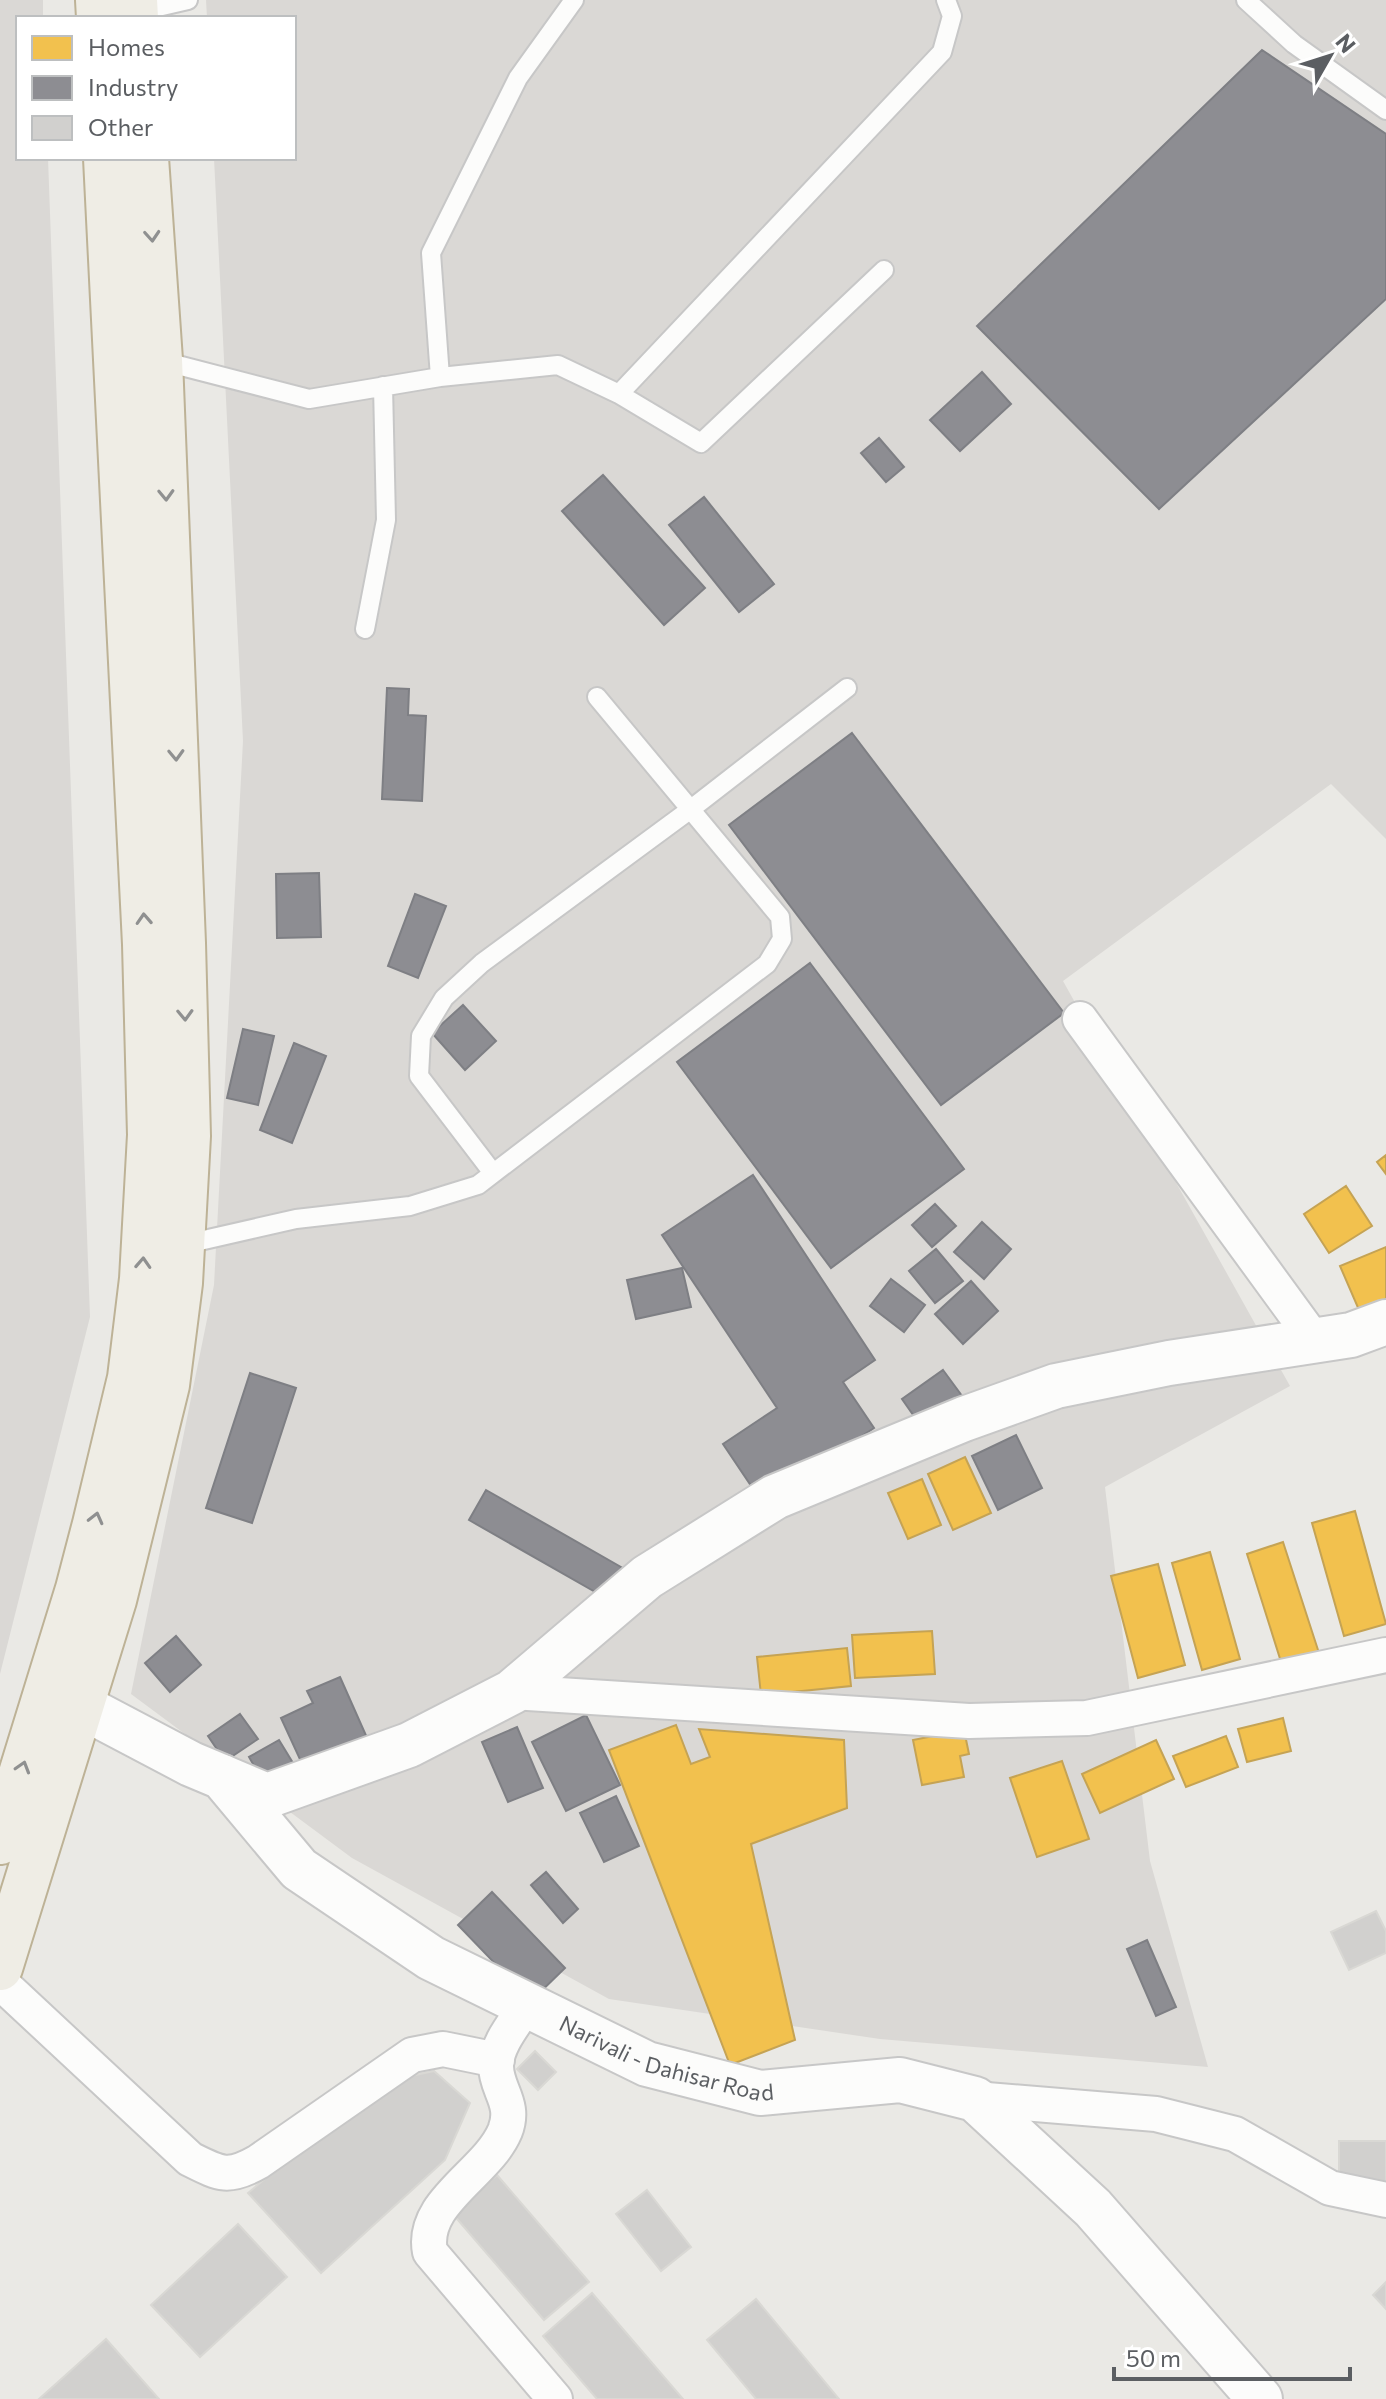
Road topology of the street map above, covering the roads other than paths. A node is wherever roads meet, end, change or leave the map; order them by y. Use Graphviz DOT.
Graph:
graph roads {
  1 [pos="188,0"];
  2 [pos="574,0"];
  3 [pos="946,0"];
  4 [pos="1246,0"];
  5 [pos="121,10"];
  6 [pos="1386,110"];
  7 [pos="106,160"];
  8 [pos="146,160"];
  9 [pos="884,270"];
  10 [pos="160,360"];
  11 [pos="440,377"];
  12 [pos="383,386"];
  13 [pos="619,394"];
  14 [pos="365,629"];
  15 [pos="847,688"];
  16 [pos="597,697"];
  17 [pos="691,809"];
  18 [pos="1080,1019"];
  19 [pos="493,1173"];
  20 [pos="182,1245"];
  21 [pos="1386,1322"];
  22 [pos="1315,1341"];
  23 [pos="1386,1655"];
  24 [pos="512,1692"];
  25 [pos="63,1702"];
  26 [pos="222,1777"];
  27 [pos="0,1842"];
  28 [pos="15,1868"];
  29 [pos="0,1968"];
  30 [pos="0,1982"];
  31 [pos="526,2006"];
  32 [pos="497,2060"];
  33 [pos="975,2099"];
  34 [pos="1386,2200"];
  35 [pos="555,2399"];
  36 [pos="1260,2399"];
  1 -- 5 [label="lane"];
  2 -- 11 [label="lane"];
  3 -- 13 [label="lane"];
  4 -- 6 [label="lane"];
  25 -- 7 [label="highway, one-way"];
  8 -- 10 [label="highway, one-way"];
  9 -- 13 [label="lane"];
  10 -- 12 [label="lane"];
  10 -- 20 [label="highway, one-way"];
  11 -- 12 [label="lane"];
  11 -- 13 [label="lane"];
  12 -- 14 [label="lane"];
  15 -- 17 [label="lane"];
  16 -- 17 [label="lane"];
  17 -- 19 [label="lane"];
  17 -- 19 [label="lane"];
  18 -- 22 [label="street"];
  19 -- 20 [label="lane"];
  20 -- 25 [label="highway"];
  21 -- 22 [label="street"];
  22 -- 24 [label="street"];
  23 -- 24 [label="street"];
  24 -- 26 [label="street"];
  25 -- 26 [label="street, Narivali - Dahisar Road"];
  27 -- 25 [label="highway, one-way"];
  25 -- 28 [label="highway"];
  26 -- 31 [label="street, Narivali - Dahisar Road"];
  28 -- 29 [label="highway"];
  30 -- 32 [label="street"];
  31 -- 32 [label="street"];
  31 -- 33 [label="street, Narivali - Dahisar Road"];
  32 -- 35 [label="street"];
  33 -- 34 [label="street"];
  33 -- 36 [label="street, Narivali - Dahisar Road"];
}
